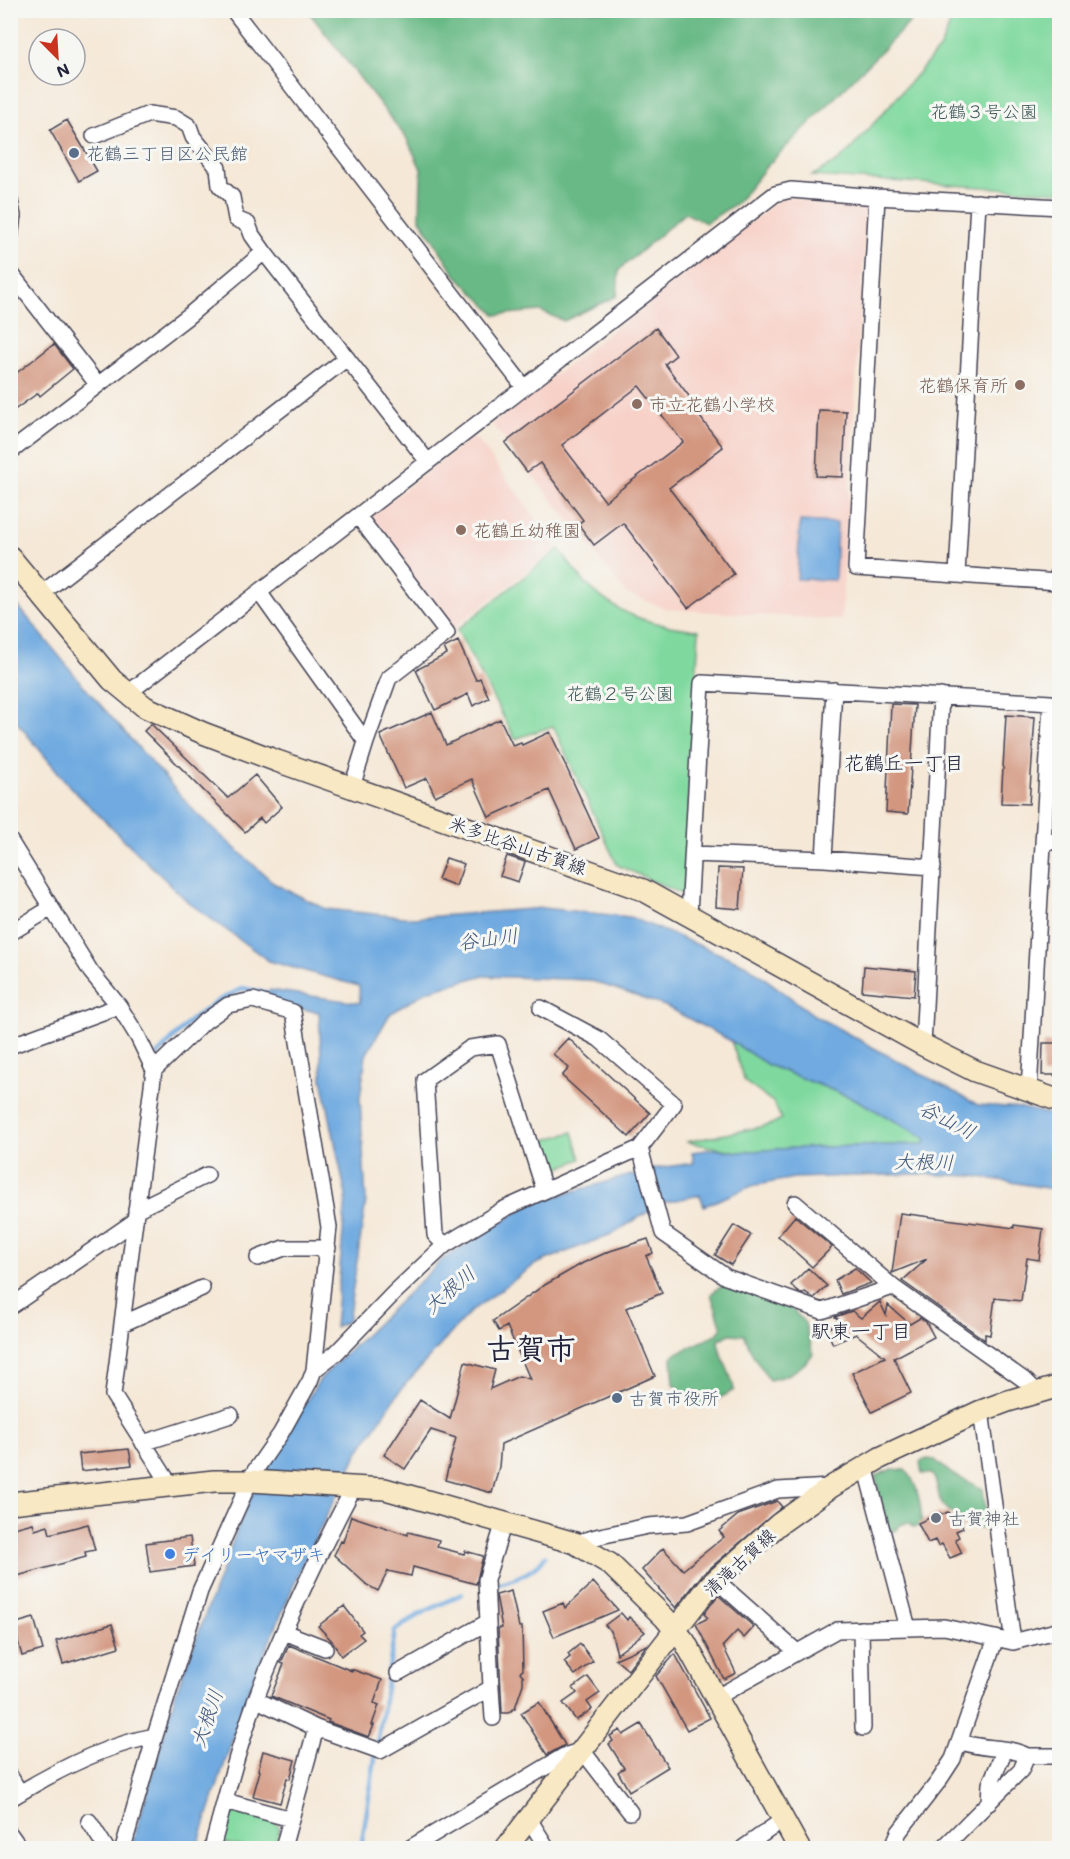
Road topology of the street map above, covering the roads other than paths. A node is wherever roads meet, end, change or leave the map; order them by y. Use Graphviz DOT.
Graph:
graph roads {
  1 [pos="233,10"];
  2 [pos="94,136"];
  3 [pos="877,197"];
  4 [pos="10,201"];
  5 [pos="978,202"];
  6 [pos="1059,207"];
  7 [pos="10,238"];
  8 [pos="264,252"];
  9 [pos="10,272"];
  10 [pos="347,358"];
  11 [pos="97,384"];
  12 [pos="524,387"];
  13 [pos="10,452"];
  14 [pos="428,462"];
  15 [pos="358,516"];
  16 [pos="1059,551"];
  17 [pos="10,557"];
  18 [pos="957,574"];
  19 [pos="259,592"];
  20 [pos="41,594"];
  21 [pos="834,690"];
  22 [pos="127,694"];
  23 [pos="941,696"];
  24 [pos="366,742"];
  25 [pos="352,787"];
  26 [pos="10,841"];
  27 [pos="1043,841"];
  28 [pos="1059,842"];
  29 [pos="693,854"];
  30 [pos="824,859"];
  31 [pos="933,867"];
  32 [pos="51,908"];
  33 [pos="689,914"];
  34 [pos="10,933"];
  35 [pos="119,1006"];
  36 [pos="541,1008"];
  37 [pos="923,1045"];
  38 [pos="10,1046"];
  39 [pos="154,1071"];
  40 [pos="1029,1091"];
  41 [pos="1059,1101"];
  42 [pos="640,1148"];
  43 [pos="207,1175"];
  44 [pos="544,1189"];
  45 [pos="795,1203"];
  46 [pos="135,1216"];
  47 [pos="445,1245"];
  48 [pos="328,1248"];
  49 [pos="258,1258"];
  50 [pos="893,1287"];
  51 [pos="202,1288"];
  52 [pos="10,1307"];
  53 [pos="122,1324"];
  54 [pos="314,1370"];
  55 [pos="1059,1386"];
  56 [pos="1037,1392"];
  57 [pos="981,1411"];
  58 [pos="231,1415"];
  59 [pos="144,1443"];
  60 [pos="865,1466"];
  61 [pos="252,1481"];
  62 [pos="171,1485"];
  63 [pos="354,1487"];
  64 [pos="831,1487"];
  65 [pos="10,1503"];
  66 [pos="504,1522"];
  67 [pos="575,1544"];
  68 [pos="716,1580"];
  69 [pos="486,1623"];
  70 [pos="908,1628"];
  71 [pos="861,1629"];
  72 [pos="676,1630"];
  73 [pos="1059,1630"];
  74 [pos="284,1632"];
  75 [pos="996,1638"];
  76 [pos="1013,1642"];
  77 [pos="325,1648"];
  78 [pos="797,1652"];
  79 [pos="398,1673"];
  80 [pos="491,1688"];
  81 [pos="717,1697"];
  82 [pos="257,1700"];
  83 [pos="493,1718"];
  84 [pos="316,1728"];
  85 [pos="863,1728"];
  86 [pos="155,1736"];
  87 [pos="960,1741"];
  88 [pos="582,1750"];
  89 [pos="1005,1750"];
  90 [pos="1027,1756"];
  91 [pos="1057,1756"];
  92 [pos="10,1776"];
  93 [pos="15,1796"];
  94 [pos="225,1801"];
  95 [pos="989,1803"];
  96 [pos="630,1812"];
  97 [pos="291,1819"];
  98 [pos="529,1819"];
  99 [pos="784,1819"];
  100 [pos="89,1821"];
  101 [pos="10,1834"];
  102 [pos="20,1848"];
  103 [pos="106,1848"];
  104 [pos="123,1848"];
  105 [pos="212,1848"];
  106 [pos="283,1848"];
  107 [pos="410,1848"];
  108 [pos="507,1848"];
  109 [pos="548,1848"];
  110 [pos="743,1848"];
  111 [pos="799,1848"];
  112 [pos="892,1848"];
  113 [pos="943,1848"];
  1 -- 12 [label="street"];
  2 -- 8 [label="street"];
  3 -- 5 [label="street"];
  3 -- 12 [label="street"];
  3 -- 18 [label="street"];
  4 -- 7 [label="street"];
  5 -- 6 [label="street"];
  5 -- 18 [label="street"];
  8 -- 10 [label="street"];
  8 -- 11 [label="street"];
  9 -- 11 [label="street"];
  10 -- 14 [label="street"];
  10 -- 20 [label="street"];
  11 -- 13 [label="street"];
  12 -- 14 [label="street"];
  14 -- 15 [label="street"];
  15 -- 19 [label="street"];
  15 -- 24 [label="street"];
  16 -- 18 [label="street"];
  17 -- 20 [label="main road, 米多比谷山古賀線"];
  19 -- 22 [label="street"];
  19 -- 24 [label="street"];
  20 -- 22 [label="main road, 米多比谷山古賀線"];
  21 -- 23 [label="street"];
  21 -- 29 [label="street"];
  21 -- 30 [label="street"];
  22 -- 25 [label="main road, 米多比谷山古賀線"];
  23 -- 27 [label="street"];
  23 -- 31 [label="street"];
  24 -- 25 [label="street"];
  25 -- 33 [label="main road, 米多比谷山古賀線"];
  26 -- 32 [label="street"];
  27 -- 28 [label="street"];
  27 -- 40 [label="street"];
  29 -- 30 [label="street"];
  29 -- 33 [label="street"];
  30 -- 31 [label="street"];
  31 -- 37 [label="street"];
  32 -- 34 [label="street"];
  32 -- 35 [label="street"];
  33 -- 37 [label="main road, 米多比谷山古賀線"];
  35 -- 38 [label="street"];
  35 -- 39 [label="street"];
  36 -- 42 [label="street"];
  37 -- 40 [label="main road, 米多比谷山古賀線"];
  39 -- 46 [label="street"];
  39 -- 48 [label="street"];
  40 -- 41 [label="main road, 米多比谷山古賀線"];
  42 -- 44 [label="street"];
  42 -- 50 [label="street"];
  43 -- 46 [label="street"];
  44 -- 47 [label="street"];
  44 -- 47 [label="street"];
  45 -- 50 [label="street"];
  46 -- 52 [label="street"];
  46 -- 53 [label="street"];
  47 -- 54 [label="street"];
  48 -- 49 [label="street"];
  48 -- 54 [label="street"];
  50 -- 56 [label="street"];
  51 -- 53 [label="street"];
  53 -- 59 [label="street"];
  54 -- 61 [label="street"];
  55 -- 56 [label="main road, 清滝古賀線"];
  56 -- 57 [label="main road, 清滝古賀線"];
  57 -- 60 [label="main road, 清滝古賀線"];
  57 -- 76 [label="street"];
  58 -- 59 [label="street"];
  59 -- 62 [label="street"];
  60 -- 64 [label="main road, 清滝古賀線"];
  60 -- 70 [label="street"];
  61 -- 62 [label="main road"];
  61 -- 63 [label="main road"];
  61 -- 86 [label="street"];
  62 -- 65 [label="main road"];
  63 -- 66 [label="main road"];
  63 -- 74 [label="street"];
  64 -- 67 [label="street"];
  64 -- 68 [label="main road, 清滝古賀線"];
  66 -- 67 [label="main road"];
  66 -- 69 [label="street"];
  67 -- 72 [label="main road"];
  68 -- 72 [label="main road, 清滝古賀線"];
  68 -- 78 [label="street"];
  69 -- 79 [label="street"];
  69 -- 80 [label="street"];
  70 -- 71 [label="street"];
  70 -- 75 [label="street"];
  71 -- 78 [label="street"];
  71 -- 85 [label="street"];
  72 -- 81 [label="main road"];
  72 -- 88 [label="main road, 清滝古賀線"];
  73 -- 76 [label="street"];
  74 -- 77 [label="street"];
  74 -- 82 [label="street"];
  75 -- 76 [label="street"];
  75 -- 87 [label="street"];
  78 -- 81 [label="street"];
  80 -- 83 [label="street"];
  80 -- 84 [label="street"];
  81 -- 99 [label="main road"];
  82 -- 84 [label="street"];
  82 -- 94 [label="street"];
  84 -- 97 [label="street"];
  86 -- 93 [label="street"];
  86 -- 104 [label="street"];
  87 -- 89 [label="street"];
  87 -- 112 [label="street"];
  88 -- 96 [label="street"];
  88 -- 98 [label="main road, 清滝古賀線"];
  88 -- 107 [label="street"];
  89 -- 90 [label="street"];
  89 -- 95 [label="street"];
  90 -- 91 [label="street"];
  90 -- 95 [label="street"];
  92 -- 93 [label="street"];
  94 -- 97 [label="street"];
  94 -- 105 [label="street"];
  95 -- 113 [label="street"];
  97 -- 106 [label="street"];
  98 -- 108 [label="main road, 清滝古賀線"];
  98 -- 109 [label="street"];
  99 -- 110 [label="street"];
  99 -- 111 [label="main road"];
  100 -- 103 [label="street"];
  101 -- 102 [label="street"];
}
